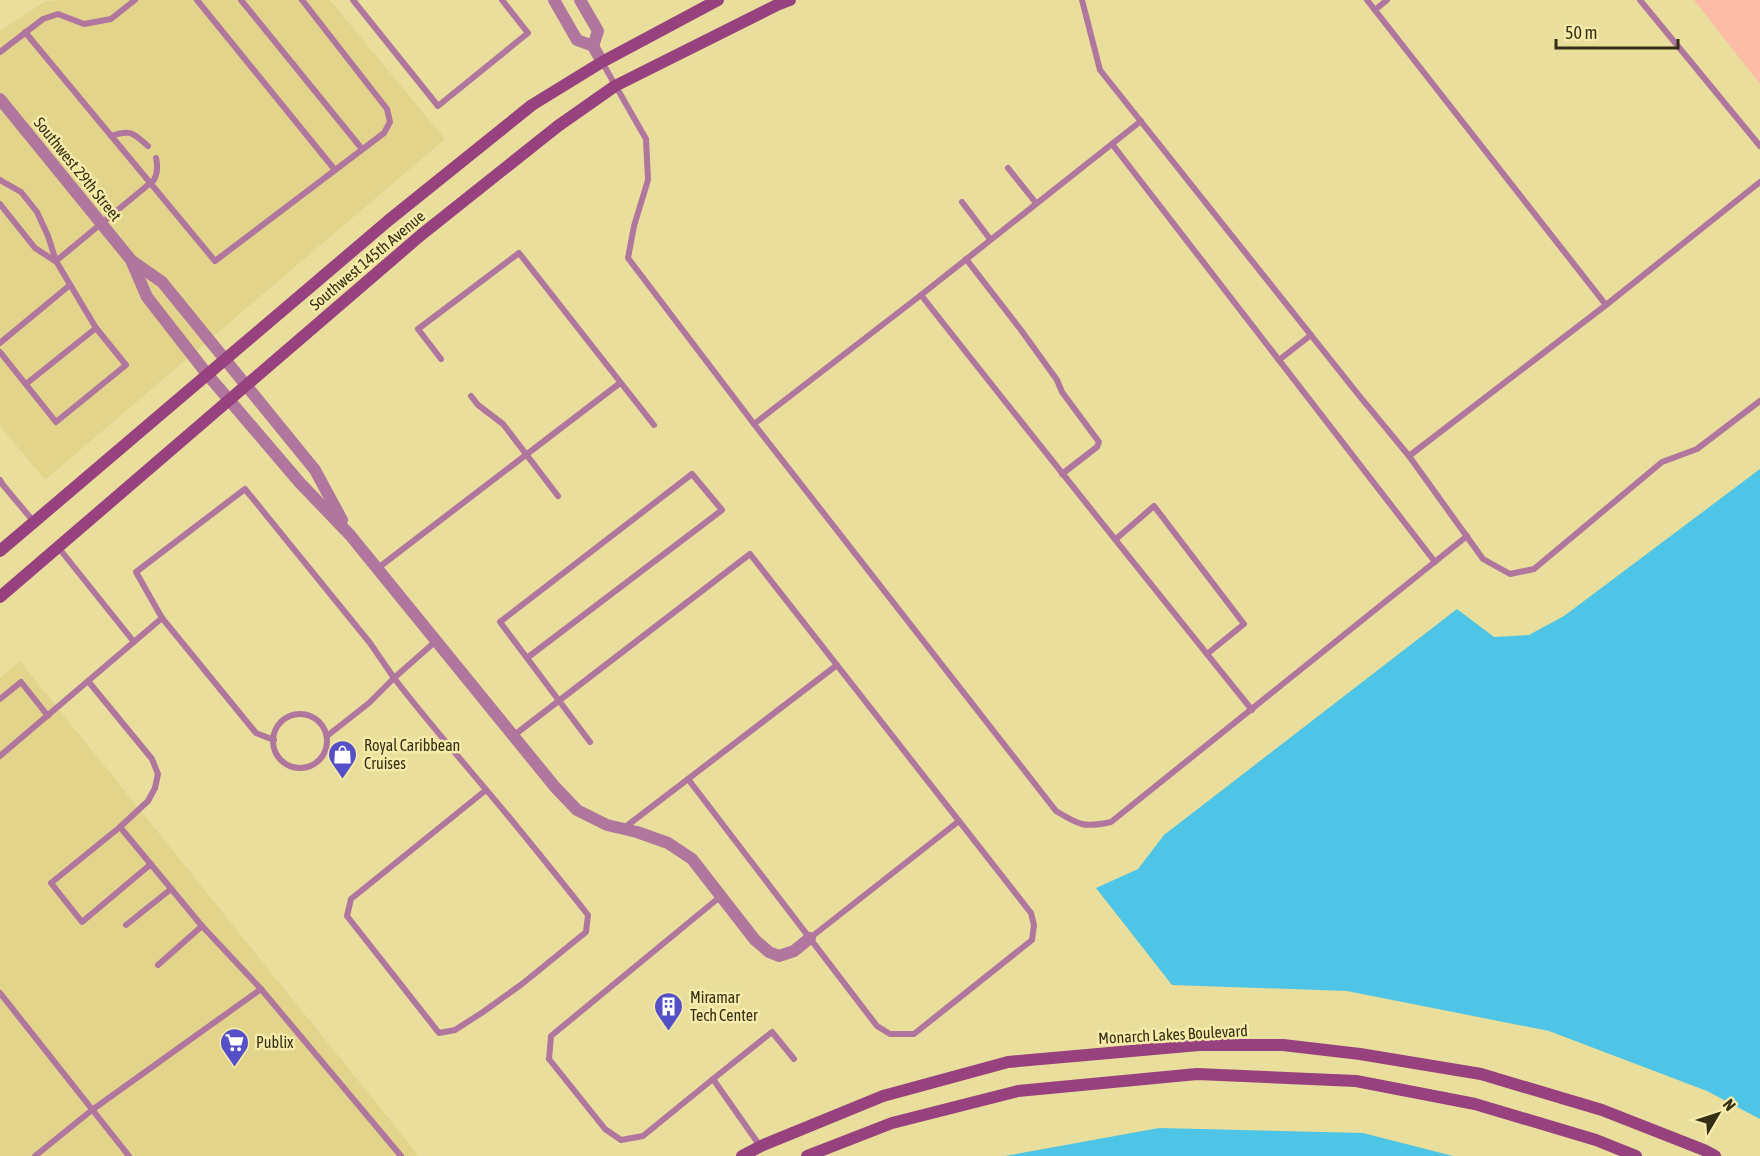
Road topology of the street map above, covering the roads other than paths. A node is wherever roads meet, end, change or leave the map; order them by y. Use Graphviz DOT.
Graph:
graph roads {
  1 [pos="135,0"];
  2 [pos="196,0"];
  3 [pos="241,0"];
  4 [pos="302,0"];
  5 [pos="353,0"];
  6 [pos="502,0"];
  7 [pos="554,0"];
  8 [pos="580,0"];
  9 [pos="718,0"];
  10 [pos="790,0"];
  11 [pos="1082,0"];
  12 [pos="1367,0"];
  13 [pos="1388,0"];
  14 [pos="1640,0"];
  15 [pos="1375,10"];
  16 [pos="25,32"];
  17 [pos="593,46"];
  18 [pos="0,51"];
  19 [pos="602,62"];
  20 [pos="615,86"];
  21 [pos="0,99"];
  22 [pos="1141,121"];
  23 [pos="111,136"];
  24 [pos="1112,144"];
  25 [pos="148,146"];
  26 [pos="1760,146"];
  27 [pos="362,149"];
  28 [pos="156,158"];
  29 [pos="1008,168"];
  30 [pos="335,170"];
  31 [pos="0,180"];
  32 [pos="1760,182"];
  33 [pos="151,183"];
  34 [pos="962,202"];
  35 [pos="1036,203"];
  36 [pos="0,204"];
  37 [pos="101,224"];
  38 [pos="990,239"];
  39 [pos="966,259"];
  40 [pos="131,260"];
  41 [pos="56,261"];
  42 [pos="70,285"];
  43 [pos="921,295"];
  44 [pos="1606,305"];
  45 [pos="96,328"];
  46 [pos="1311,335"];
  47 [pos="0,343"];
  48 [pos="0,351"];
  49 [pos="224,359"];
  50 [pos="441,359"];
  51 [pos="1279,360"];
  52 [pos="207,374"];
  53 [pos="620,383"];
  54 [pos="26,384"];
  55 [pos="246,386"];
  56 [pos="471,396"];
  57 [pos="230,400"];
  58 [pos="1760,401"];
  59 [pos="754,424"];
  60 [pos="654,425"];
  61 [pos="526,455"];
  62 [pos="1410,456"];
  63 [pos="1062,474"];
  64 [pos="0,480"];
  65 [pos="558,496"];
  66 [pos="34,522"];
  67 [pos="350,535"];
  68 [pos="1467,536"];
  69 [pos="1116,539"];
  70 [pos="58,547"];
  71 [pos="0,551"];
  72 [pos="1435,562"];
  73 [pos="377,569"];
  74 [pos="0,597"];
  75 [pos="162,618"];
  76 [pos="436,641"];
  77 [pos="134,642"];
  78 [pos="1207,654"];
  79 [pos="527,658"];
  80 [pos="837,665"];
  81 [pos="394,678"];
  82 [pos="88,681"];
  83 [pos="0,699"];
  84 [pos="559,701"];
  85 [pos="1252,710"];
  86 [pos="48,716"];
  87 [pos="327,736"];
  88 [pos="513,736"];
  89 [pos="274,740"];
  90 [pos="590,742"];
  91 [pos="0,756"];
  92 [pos="688,779"];
  93 [pos="486,790"];
  94 [pos="959,821"];
  95 [pos="120,827"];
  96 [pos="624,829"];
  97 [pos="151,864"];
  98 [pos="171,888"];
  99 [pos="721,896"];
  100 [pos="126,926"];
  101 [pos="202,926"];
  102 [pos="810,939"];
  103 [pos="158,965"];
  104 [pos="261,989"];
  105 [pos="0,993"];
  106 [pos="794,1059"];
  107 [pos="713,1079"];
  108 [pos="92,1110"];
  109 [pos="760,1146"];
  110 [pos="35,1156"];
  111 [pos="129,1156"];
  112 [pos="401,1156"];
  113 [pos="742,1156"];
  114 [pos="807,1156"];
  115 [pos="1636,1156"];
  116 [pos="1714,1156"];
  1 -- 16 [label="lane"];
  2 -- 30 [label="lane"];
  3 -- 27 [label="lane"];
  4 -- 27 [label="lane"];
  5 -- 6 [label="lane"];
  7 -- 17 [label="street"];
  8 -- 17 [label="street"];
  9 -- 19 [label="street, Southwest 145th Avenue"];
  10 -- 20 [label="street, Southwest 145th Avenue"];
  11 -- 22 [label="lane"];
  12 -- 15 [label="lane"];
  13 -- 15 [label="lane"];
  14 -- 26 [label="lane"];
  15 -- 44 [label="lane"];
  16 -- 18 [label="lane"];
  16 -- 23 [label="lane"];
  17 -- 19 [label="street"];
  19 -- 20 [label="lane"];
  19 -- 49 [label="street, Southwest 145th Avenue"];
  20 -- 55 [label="street, Southwest 145th Avenue"];
  20 -- 59 [label="lane"];
  21 -- 37 [label="street, Southwest 29th Street"];
  22 -- 24 [label="lane"];
  22 -- 46 [label="lane"];
  23 -- 25 [label="lane"];
  23 -- 33 [label="lane"];
  24 -- 35 [label="lane"];
  24 -- 51 [label="lane"];
  27 -- 30 [label="lane"];
  28 -- 33 [label="lane"];
  29 -- 35 [label="lane"];
  30 -- 33 [label="lane"];
  31 -- 41 [label="lane"];
  32 -- 44 [label="lane"];
  33 -- 37 [label="lane"];
  34 -- 38 [label="lane"];
  35 -- 38 [label="lane"];
  36 -- 41 [label="lane"];
  37 -- 40 [label="street, Southwest 29th Street"];
  37 -- 41 [label="lane"];
  38 -- 39 [label="lane"];
  39 -- 43 [label="lane"];
  39 -- 63 [label="lane"];
  40 -- 49 [label="street, Southwest 29th Street"];
  40 -- 52 [label="street, Southwest 29th Street"];
  41 -- 42 [label="lane"];
  42 -- 45 [label="lane"];
  42 -- 47 [label="lane"];
  43 -- 59 [label="lane"];
  43 -- 63 [label="lane"];
  44 -- 62 [label="lane"];
  45 -- 54 [label="lane"];
  45 -- 54 [label="lane"];
  46 -- 51 [label="lane"];
  46 -- 62 [label="lane"];
  48 -- 54 [label="lane"];
  49 -- 52 [label="street, Southwest 145th Avenue"];
  49 -- 55 [label="street, Southwest 29th Street"];
  50 -- 53 [label="lane"];
  51 -- 72 [label="lane"];
  52 -- 57 [label="street, Southwest 29th Street"];
  52 -- 66 [label="street, Southwest 145th Avenue"];
  53 -- 60 [label="lane"];
  53 -- 61 [label="lane"];
  55 -- 57 [label="street, Southwest 145th Avenue"];
  55 -- 67 [label="street, Southwest 29th Street"];
  56 -- 61 [label="lane"];
  57 -- 67 [label="street, Southwest 29th Street"];
  57 -- 70 [label="street, Southwest 145th Avenue"];
  58 -- 68 [label="lane"];
  59 -- 85 [label="lane"];
  61 -- 65 [label="lane"];
  61 -- 73 [label="lane"];
  62 -- 68 [label="lane"];
  63 -- 69 [label="lane"];
  64 -- 66 [label="lane"];
  66 -- 71 [label="street, Southwest 145th Avenue"];
  67 -- 73 [label="street"];
  68 -- 72 [label="lane"];
  69 -- 78 [label="lane"];
  69 -- 78 [label="lane"];
  70 -- 74 [label="street, Southwest 145th Avenue"];
  70 -- 77 [label="lane"];
  72 -- 85 [label="lane"];
  73 -- 76 [label="street"];
  75 -- 77 [label="lane"];
  75 -- 81 [label="lane"];
  75 -- 89 [label="lane"];
  76 -- 81 [label="lane"];
  76 -- 88 [label="street"];
  77 -- 82 [label="lane"];
  78 -- 85 [label="lane"];
  79 -- 79 [label="lane"];
  79 -- 84 [label="lane"];
  80 -- 84 [label="lane"];
  80 -- 92 [label="lane"];
  80 -- 94 [label="lane"];
  81 -- 87 [label="lane"];
  81 -- 93 [label="lane"];
  82 -- 86 [label="lane"];
  82 -- 95 [label="lane"];
  83 -- 86 [label="lane"];
  84 -- 88 [label="lane"];
  84 -- 90 [label="lane"];
  86 -- 91 [label="lane"];
  87 -- 89 [label="lane"];
  87 -- 89 [label="lane"];
  88 -- 96 [label="street"];
  92 -- 96 [label="lane"];
  92 -- 102 [label="lane"];
  93 -- 93 [label="lane"];
  94 -- 102 [label="lane"];
  94 -- 102 [label="lane"];
  95 -- 97 [label="lane"];
  95 -- 97 [label="lane"];
  96 -- 99 [label="street"];
  97 -- 98 [label="lane"];
  98 -- 100 [label="lane"];
  98 -- 101 [label="lane"];
  99 -- 102 [label="street"];
  99 -- 107 [label="lane"];
  101 -- 103 [label="lane"];
  101 -- 104 [label="lane"];
  104 -- 108 [label="lane"];
  104 -- 112 [label="lane"];
  105 -- 108 [label="lane"];
  106 -- 107 [label="lane"];
  107 -- 109 [label="lane"];
  108 -- 110 [label="lane"];
  108 -- 111 [label="lane"];
  109 -- 113 [label="street, Monarch Lakes Boulevard"];
  109 -- 116 [label="street, Monarch Lakes Boulevard"];
  114 -- 115 [label="street"];
}
